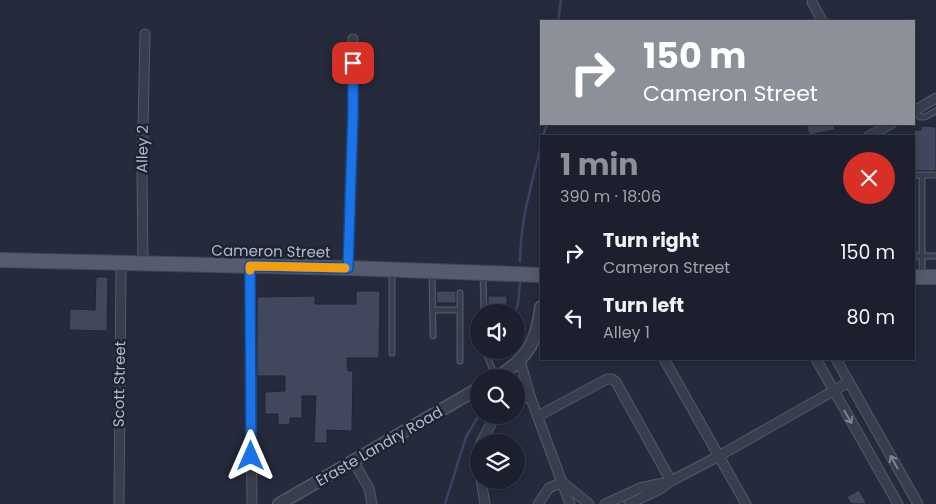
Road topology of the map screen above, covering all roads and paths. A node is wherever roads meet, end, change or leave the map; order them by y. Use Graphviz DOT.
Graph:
graph roads {
  1 [pos="812,2"];
  2 [pos="821,20"];
  3 [pos="144,34"];
  4 [pos="353,39"];
  5 [pos="936,98"];
  6 [pos="915,109"];
  7 [pos="915,111"];
  8 [pos="936,111"];
  9 [pos="881,126"];
  10 [pos="870,135"];
  11 [pos="915,175"];
  12 [pos="922,175"];
  13 [pos="936,175"];
  14 [pos="915,256"];
  15 [pos="922,256"];
  16 [pos="936,256"];
  17 [pos="0,260"];
  18 [pos="121,263"];
  19 [pos="143,264"];
  20 [pos="250,266"];
  21 [pos="348,268"];
  22 [pos="392,270"];
  23 [pos="432,271"];
  24 [pos="483,273"];
  25 [pos="540,275"];
  26 [pos="918,277"];
  27 [pos="936,277"];
  28 [pos="460,293"];
  29 [pos="484,304"];
  30 [pos="432,310"];
  31 [pos="460,310"];
  32 [pos="540,321"];
  33 [pos="539,335"];
  34 [pos="433,336"];
  35 [pos="392,353"];
  36 [pos="520,360"];
  37 [pos="665,360"];
  38 [pos="817,360"];
  39 [pos="837,360"];
  40 [pos="460,361"];
  41 [pos="508,369"];
  42 [pos="849,382"];
  43 [pos="833,391"];
  44 [pos="470,393"];
  45 [pos="530,396"];
  46 [pos="525,398"];
  47 [pos="538,416"];
  48 [pos="719,456"];
  49 [pos="353,461"];
  50 [pos="671,481"];
  51 [pos="562,482"];
  52 [pos="483,489"];
  53 [pos="627,501"];
  54 [pos="119,504"];
  55 [pos="252,504"];
  56 [pos="279,504"];
  57 [pos="372,504"];
  58 [pos="486,504"];
  59 [pos="538,504"];
  60 [pos="570,504"];
  61 [pos="589,504"];
  62 [pos="605,504"];
  63 [pos="746,504"];
  64 [pos="898,504"];
  65 [pos="918,504"];
  1 -- 2 [label="street"];
  3 -- 19 [label="street, Alley 2"];
  4 -- 21 [label="street"];
  5 -- 6 [label="street"];
  7 -- 8 [label="lane"];
  9 -- 10 [label="street"];
  11 -- 12 [label="lane"];
  12 -- 13 [label="lane"];
  12 -- 15 [label="lane"];
  14 -- 15 [label="lane"];
  15 -- 16 [label="lane"];
  15 -- 26 [label="lane"];
  17 -- 18 [label="main road, Cameron Street"];
  18 -- 19 [label="main road, Cameron Street"];
  18 -- 54 [label="street, Scott Street"];
  19 -- 20 [label="main road, Cameron Street"];
  20 -- 21 [label="main road, Cameron Street"];
  20 -- 55 [label="street"];
  21 -- 22 [label="main road, Cameron Street"];
  22 -- 23 [label="main road, Cameron Street"];
  22 -- 35 [label="lane"];
  23 -- 24 [label="main road, Cameron Street"];
  23 -- 30 [label="lane"];
  24 -- 25 [label="main road, Cameron Street"];
  24 -- 29 [label="lane"];
  26 -- 27 [label="main road"];
  28 -- 31 [label="lane"];
  30 -- 31 [label="lane"];
  30 -- 34 [label="lane"];
  31 -- 40 [label="lane"];
  32 -- 33 [label="street"];
  33 -- 36 [label="street"];
  36 -- 41 [label="street"];
  36 -- 45 [label="street"];
  37 -- 48 [label="street"];
  38 -- 43 [label="street"];
  39 -- 42 [label="street"];
  42 -- 43 [label="street"];
  65 -- 42 [label="street, one-way"];
  43 -- 48 [label="street"];
  43 -- 64 [label="street, one-way"];
  44 -- 49 [label="street, Eraste Landry Road"];
  45 -- 46 [label="street"];
  45 -- 47 [label="street"];
  47 -- 50 [label="street"];
  47 -- 51 [label="street"];
  48 -- 50 [label="street"];
  48 -- 63 [label="street"];
  49 -- 56 [label="street, Eraste Landry Road"];
  49 -- 57 [label="street"];
  50 -- 53 [label="street"];
  51 -- 59 [label="street"];
  51 -- 60 [label="street"];
  51 -- 61 [label="street"];
  52 -- 58 [label="street"];
  53 -- 62 [label="street"];
}
